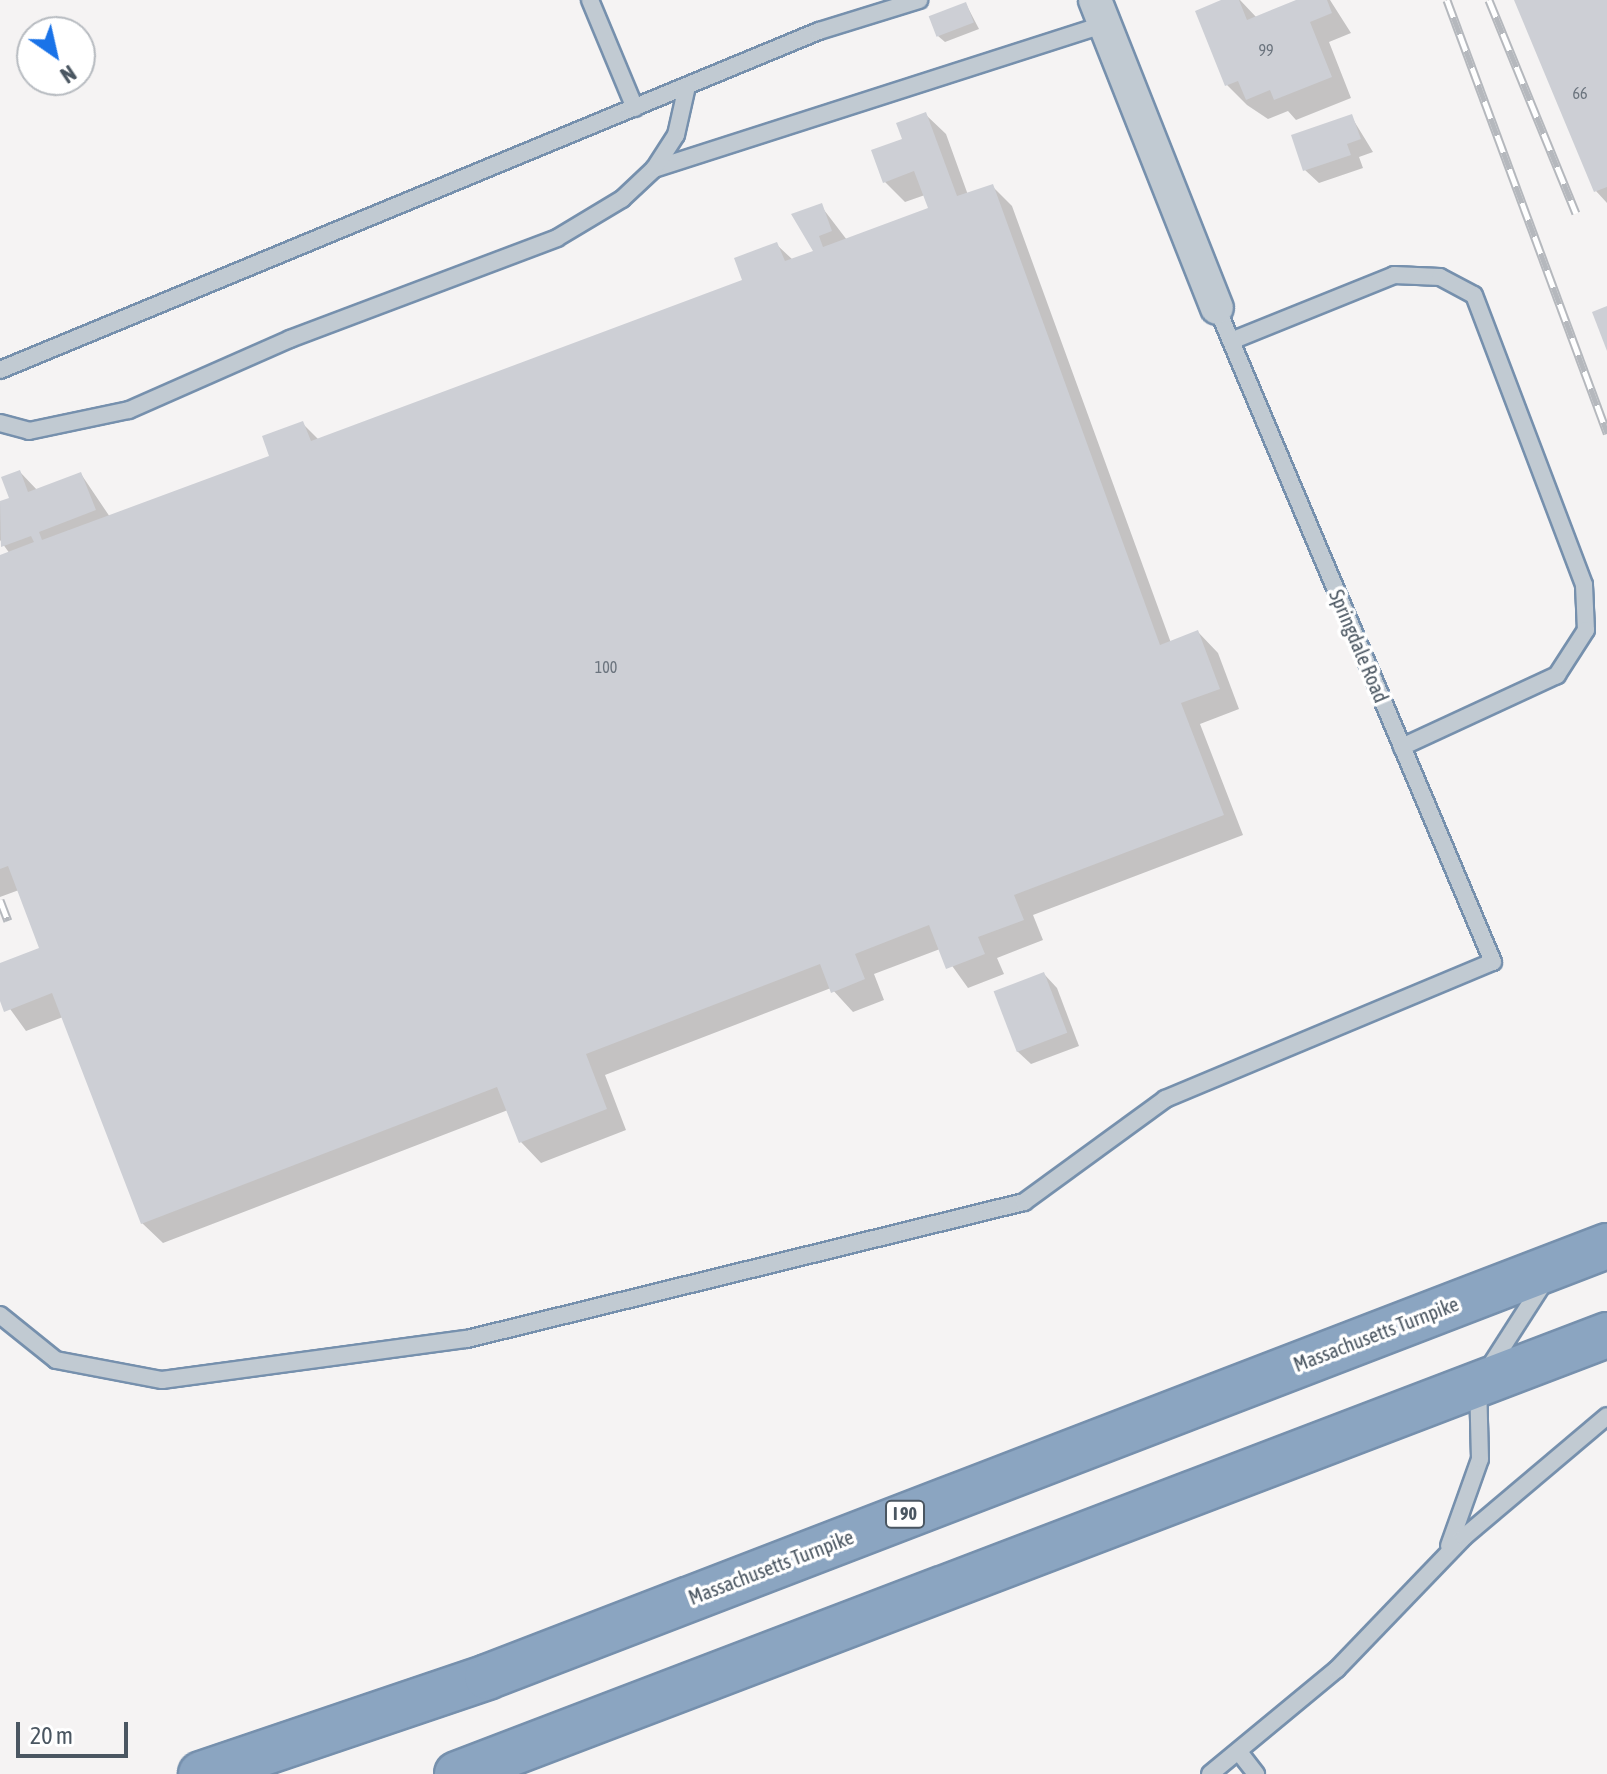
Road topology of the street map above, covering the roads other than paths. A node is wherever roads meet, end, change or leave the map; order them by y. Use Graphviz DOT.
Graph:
graph roads {
  1 [pos="590,0"];
  2 [pos="919,0"];
  3 [pos="1100,12"];
  4 [pos="687,86"];
  5 [pos="635,108"];
  6 [pos="654,169"];
  7 [pos="1217,308"];
  8 [pos="1231,341"];
  9 [pos="0,370"];
  10 [pos="0,423"];
  11 [pos="1402,747"];
  12 [pos="1607,1246"];
  13 [pos="1557,1265"];
  14 [pos="0,1315"];
  15 [pos="1607,1335"];
  16 [pos="1478,1385"];
  17 [pos="1607,1416"];
  18 [pos="1444,1557"];
  19 [pos="1239,1752"];
  20 [pos="201,1774"];
  21 [pos="457,1774"];
  22 [pos="1210,1774"];
  23 [pos="1256,1774"];
  1 -- 5 [label="lane"];
  2 -- 4 [label="lane"];
  3 -- 6 [label="lane"];
  3 -- 7 [label="street, Springdale Road"];
  4 -- 5 [label="lane"];
  4 -- 6 [label="lane"];
  5 -- 9 [label="lane"];
  6 -- 10 [label="lane"];
  7 -- 8 [label="lane, Springdale Road"];
  8 -- 11 [label="lane, Springdale Road"];
  8 -- 11 [label="lane"];
  11 -- 14 [label="lane, Springdale Road"];
  12 -- 13 [label="highway, Massachusetts Turnpike / I 90"];
  13 -- 16 [label="lane"];
  13 -- 20 [label="highway, Massachusetts Turnpike / I 90"];
  15 -- 16 [label="highway"];
  16 -- 18 [label="lane"];
  16 -- 21 [label="highway"];
  17 -- 18 [label="lane"];
  18 -- 19 [label="lane"];
  19 -- 22 [label="lane"];
  19 -- 23 [label="lane"];
}
